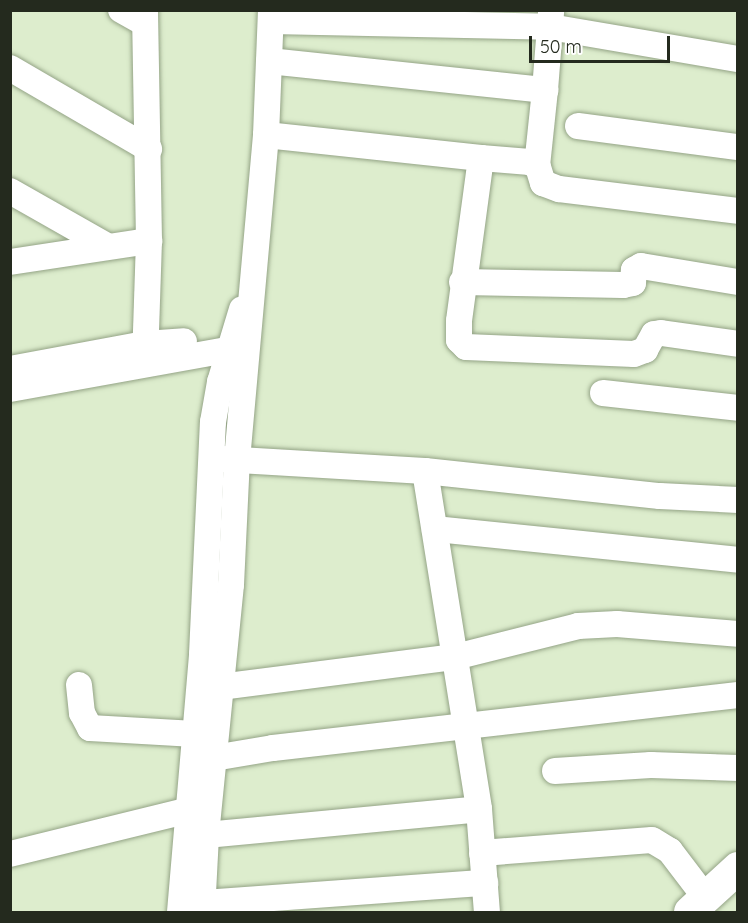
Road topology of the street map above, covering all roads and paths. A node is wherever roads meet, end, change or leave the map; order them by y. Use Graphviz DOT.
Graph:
graph roads {
  1 [pos="121,10"];
  2 [pos="271,16"];
  3 [pos="144,17"];
  4 [pos="550,19"];
  5 [pos="738,59"];
  6 [pos="269,61"];
  7 [pos="10,68"];
  8 [pos="545,90"];
  9 [pos="578,126"];
  10 [pos="266,135"];
  11 [pos="738,147"];
  12 [pos="149,149"];
  13 [pos="481,158"];
  14 [pos="537,166"];
  15 [pos="10,191"];
  16 [pos="738,212"];
  17 [pos="149,241"];
  18 [pos="107,246"];
  19 [pos="10,262"];
  20 [pos="462,282"];
  21 [pos="738,282"];
  22 [pos="240,342"];
  23 [pos="738,344"];
  24 [pos="145,353"];
  25 [pos="10,369"];
  26 [pos="10,389"];
  27 [pos="603,393"];
  28 [pos="738,408"];
  29 [pos="210,458"];
  30 [pos="237,460"];
  31 [pos="425,471"];
  32 [pos="738,500"];
  33 [pos="435,529"];
  34 [pos="738,560"];
  35 [pos="738,634"];
  36 [pos="455,657"];
  37 [pos="79,686"];
  38 [pos="220,687"];
  39 [pos="738,695"];
  40 [pos="466,726"];
  41 [pos="195,734"];
  42 [pos="203,761"];
  43 [pos="738,768"];
  44 [pos="555,771"];
  45 [pos="198,807"];
  46 [pos="479,809"];
  47 [pos="206,835"];
  48 [pos="482,853"];
  49 [pos="10,854"];
  50 [pos="485,883"];
  51 [pos="718,891"];
  52 [pos="203,908"];
  53 [pos="180,912"];
  54 [pos="487,912"];
  1 -- 3 [label="street"];
  2 -- 4 [label="street"];
  2 -- 6 [label="street"];
  3 -- 12 [label="street"];
  4 -- 5 [label="street"];
  4 -- 8 [label="street"];
  6 -- 8 [label="street"];
  6 -- 10 [label="street"];
  7 -- 12 [label="street"];
  8 -- 14 [label="street"];
  9 -- 11 [label="street"];
  10 -- 13 [label="street"];
  10 -- 22 [label="street"];
  12 -- 17 [label="street"];
  13 -- 14 [label="street"];
  13 -- 20 [label="street"];
  14 -- 16 [label="street"];
  15 -- 18 [label="street"];
  17 -- 18 [label="street"];
  17 -- 24 [label="street"];
  18 -- 19 [label="street"];
  20 -- 21 [label="street"];
  20 -- 23 [label="street"];
  22 -- 24 [label="street"];
  22 -- 29 [label="street"];
  22 -- 30 [label="street"];
  24 -- 25 [label="street"];
  24 -- 26 [label="street"];
  27 -- 28 [label="street"];
  29 -- 30 [label="street"];
  29 -- 41 [label="street"];
  30 -- 31 [label="street"];
  30 -- 38 [label="street"];
  31 -- 32 [label="street"];
  31 -- 33 [label="street"];
  33 -- 34 [label="street"];
  33 -- 36 [label="street"];
  35 -- 36 [label="street"];
  36 -- 38 [label="street"];
  36 -- 40 [label="street"];
  37 -- 41 [label="street"];
  38 -- 42 [label="street"];
  39 -- 40 [label="street"];
  40 -- 42 [label="street"];
  40 -- 46 [label="street"];
  41 -- 42 [label="street"];
  42 -- 45 [label="street"];
  43 -- 44 [label="street"];
  45 -- 47 [label="street"];
  45 -- 49 [label="street"];
  45 -- 53 [label="street"];
  46 -- 47 [label="street"];
  46 -- 48 [label="street"];
  47 -- 52 [label="street"];
  48 -- 50 [label="street"];
  48 -- 51 [label="street"];
  50 -- 52 [label="street"];
  50 -- 54 [label="street"];
}
